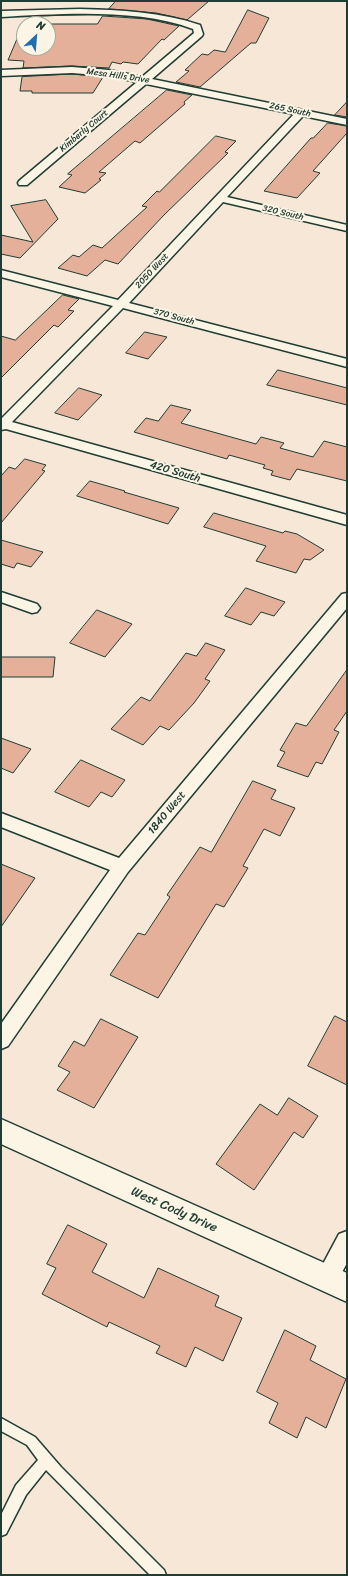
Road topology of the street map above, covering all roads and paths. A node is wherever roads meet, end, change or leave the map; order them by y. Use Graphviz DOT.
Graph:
graph roads {
  1 [pos="1,14"];
  2 [pos="1,73"];
  3 [pos="145,79"];
  4 [pos="234,98"];
  5 [pos="301,112"];
  6 [pos="347,122"];
  7 [pos="23,183"];
  8 [pos="220,198"];
  9 [pos="347,228"];
  10 [pos="1,273"];
  11 [pos="122,303"];
  12 [pos="347,362"];
  13 [pos="2,425"];
  14 [pos="347,520"];
  15 [pos="1,598"];
  16 [pos="347,598"];
  17 [pos="32,608"];
  18 [pos="1,820"];
  19 [pos="122,867"];
  20 [pos="1,1040"];
  21 [pos="1,1132"];
  22 [pos="347,1242"];
  23 [pos="337,1283"];
  24 [pos="1,1424"];
  25 [pos="47,1460"];
  26 [pos="1,1529"];
  27 [pos="159,1575"];
  1 -- 3 [label="street, Kimberly Court"];
  2 -- 3 [label="street, Mesa Hills Drive"];
  3 -- 4 [label="street, Mesa Hills Drive"];
  3 -- 7 [label="street, Kimberly Court"];
  4 -- 5 [label="street, 265 South"];
  5 -- 6 [label="street, 265 South"];
  5 -- 8 [label="street, 2050 West"];
  8 -- 9 [label="street, 320 South"];
  8 -- 11 [label="street, 2050 West"];
  10 -- 11 [label="street, 370 South"];
  11 -- 12 [label="street, 370 South"];
  11 -- 13 [label="street, 2050 West"];
  13 -- 14 [label="street, 420 South"];
  15 -- 17 [label="street"];
  16 -- 19 [label="street, 1840 West"];
  18 -- 19 [label="street"];
  19 -- 20 [label="street, 1840 West"];
  21 -- 23 [label="street, West Cody Drive"];
  22 -- 23 [label="street"];
  24 -- 25 [label="lane"];
  25 -- 26 [label="lane"];
  25 -- 27 [label="lane"];
}
